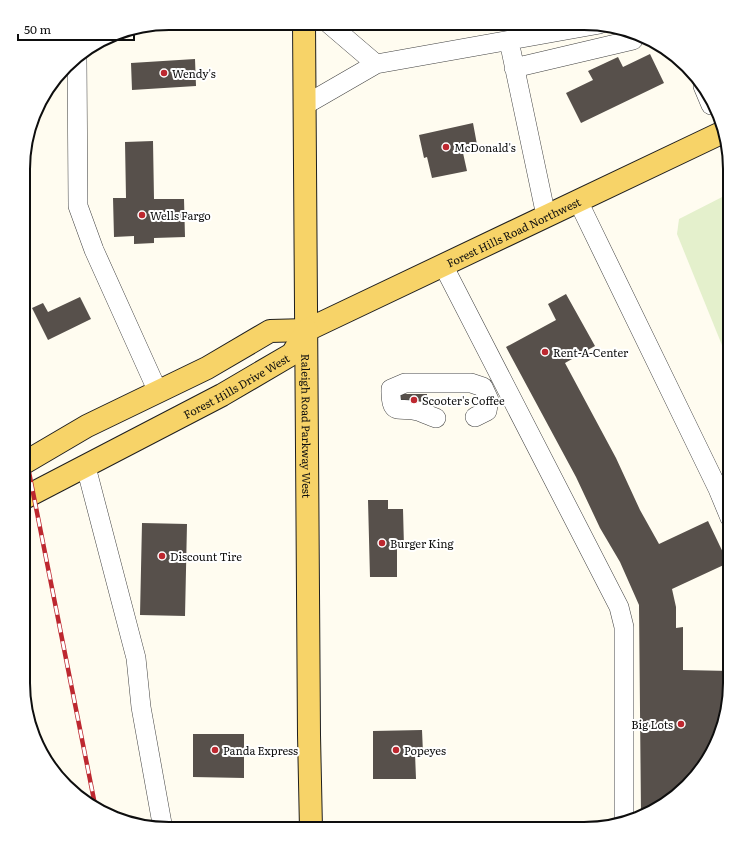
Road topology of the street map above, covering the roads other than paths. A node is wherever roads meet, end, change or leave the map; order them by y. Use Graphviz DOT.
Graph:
graph roads {
  1 [pos="304,30"];
  2 [pos="336,30"];
  3 [pos="568,30"];
  4 [pos="632,39"];
  5 [pos="509,41"];
  6 [pos="77,64"];
  7 [pos="376,64"];
  8 [pos="514,68"];
  9 [pos="305,105"];
  10 [pos="718,135"];
  11 [pos="578,201"];
  12 [pos="546,216"];
  13 [pos="443,265"];
  14 [pos="307,330"];
  15 [pos="158,392"];
  16 [pos="475,417"];
  17 [pos="436,418"];
  18 [pos="30,459"];
  19 [pos="86,467"];
  20 [pos="30,495"];
  21 [pos="723,501"];
  22 [pos="624,816"];
  23 [pos="162,822"];
  24 [pos="311,822"];
  1 -- 9 [label="main road, Raleigh Road Parkway West"];
  2 -- 7 [label="lane"];
  3 -- 5 [label="lane"];
  4 -- 8 [label="lane"];
  5 -- 7 [label="lane"];
  5 -- 8 [label="lane"];
  6 -- 15 [label="lane"];
  7 -- 9 [label="lane"];
  8 -- 12 [label="lane"];
  9 -- 14 [label="main road, Raleigh Road Parkway West"];
  10 -- 11 [label="main road, Forest Hills Road Northwest"];
  11 -- 12 [label="main road, Forest Hills Road Northwest"];
  11 -- 21 [label="lane"];
  12 -- 13 [label="main road, Forest Hills Road Northwest"];
  13 -- 14 [label="main road, Forest Hills Road Northwest"];
  13 -- 22 [label="lane"];
  14 -- 15 [label="main road"];
  14 -- 19 [label="main road, Forest Hills Drive West"];
  14 -- 24 [label="main road, Raleigh Road Parkway West"];
  15 -- 18 [label="main road"];
  16 -- 17 [label="lane"];
  19 -- 20 [label="main road, Forest Hills Drive West"];
  19 -- 23 [label="lane"];
}
